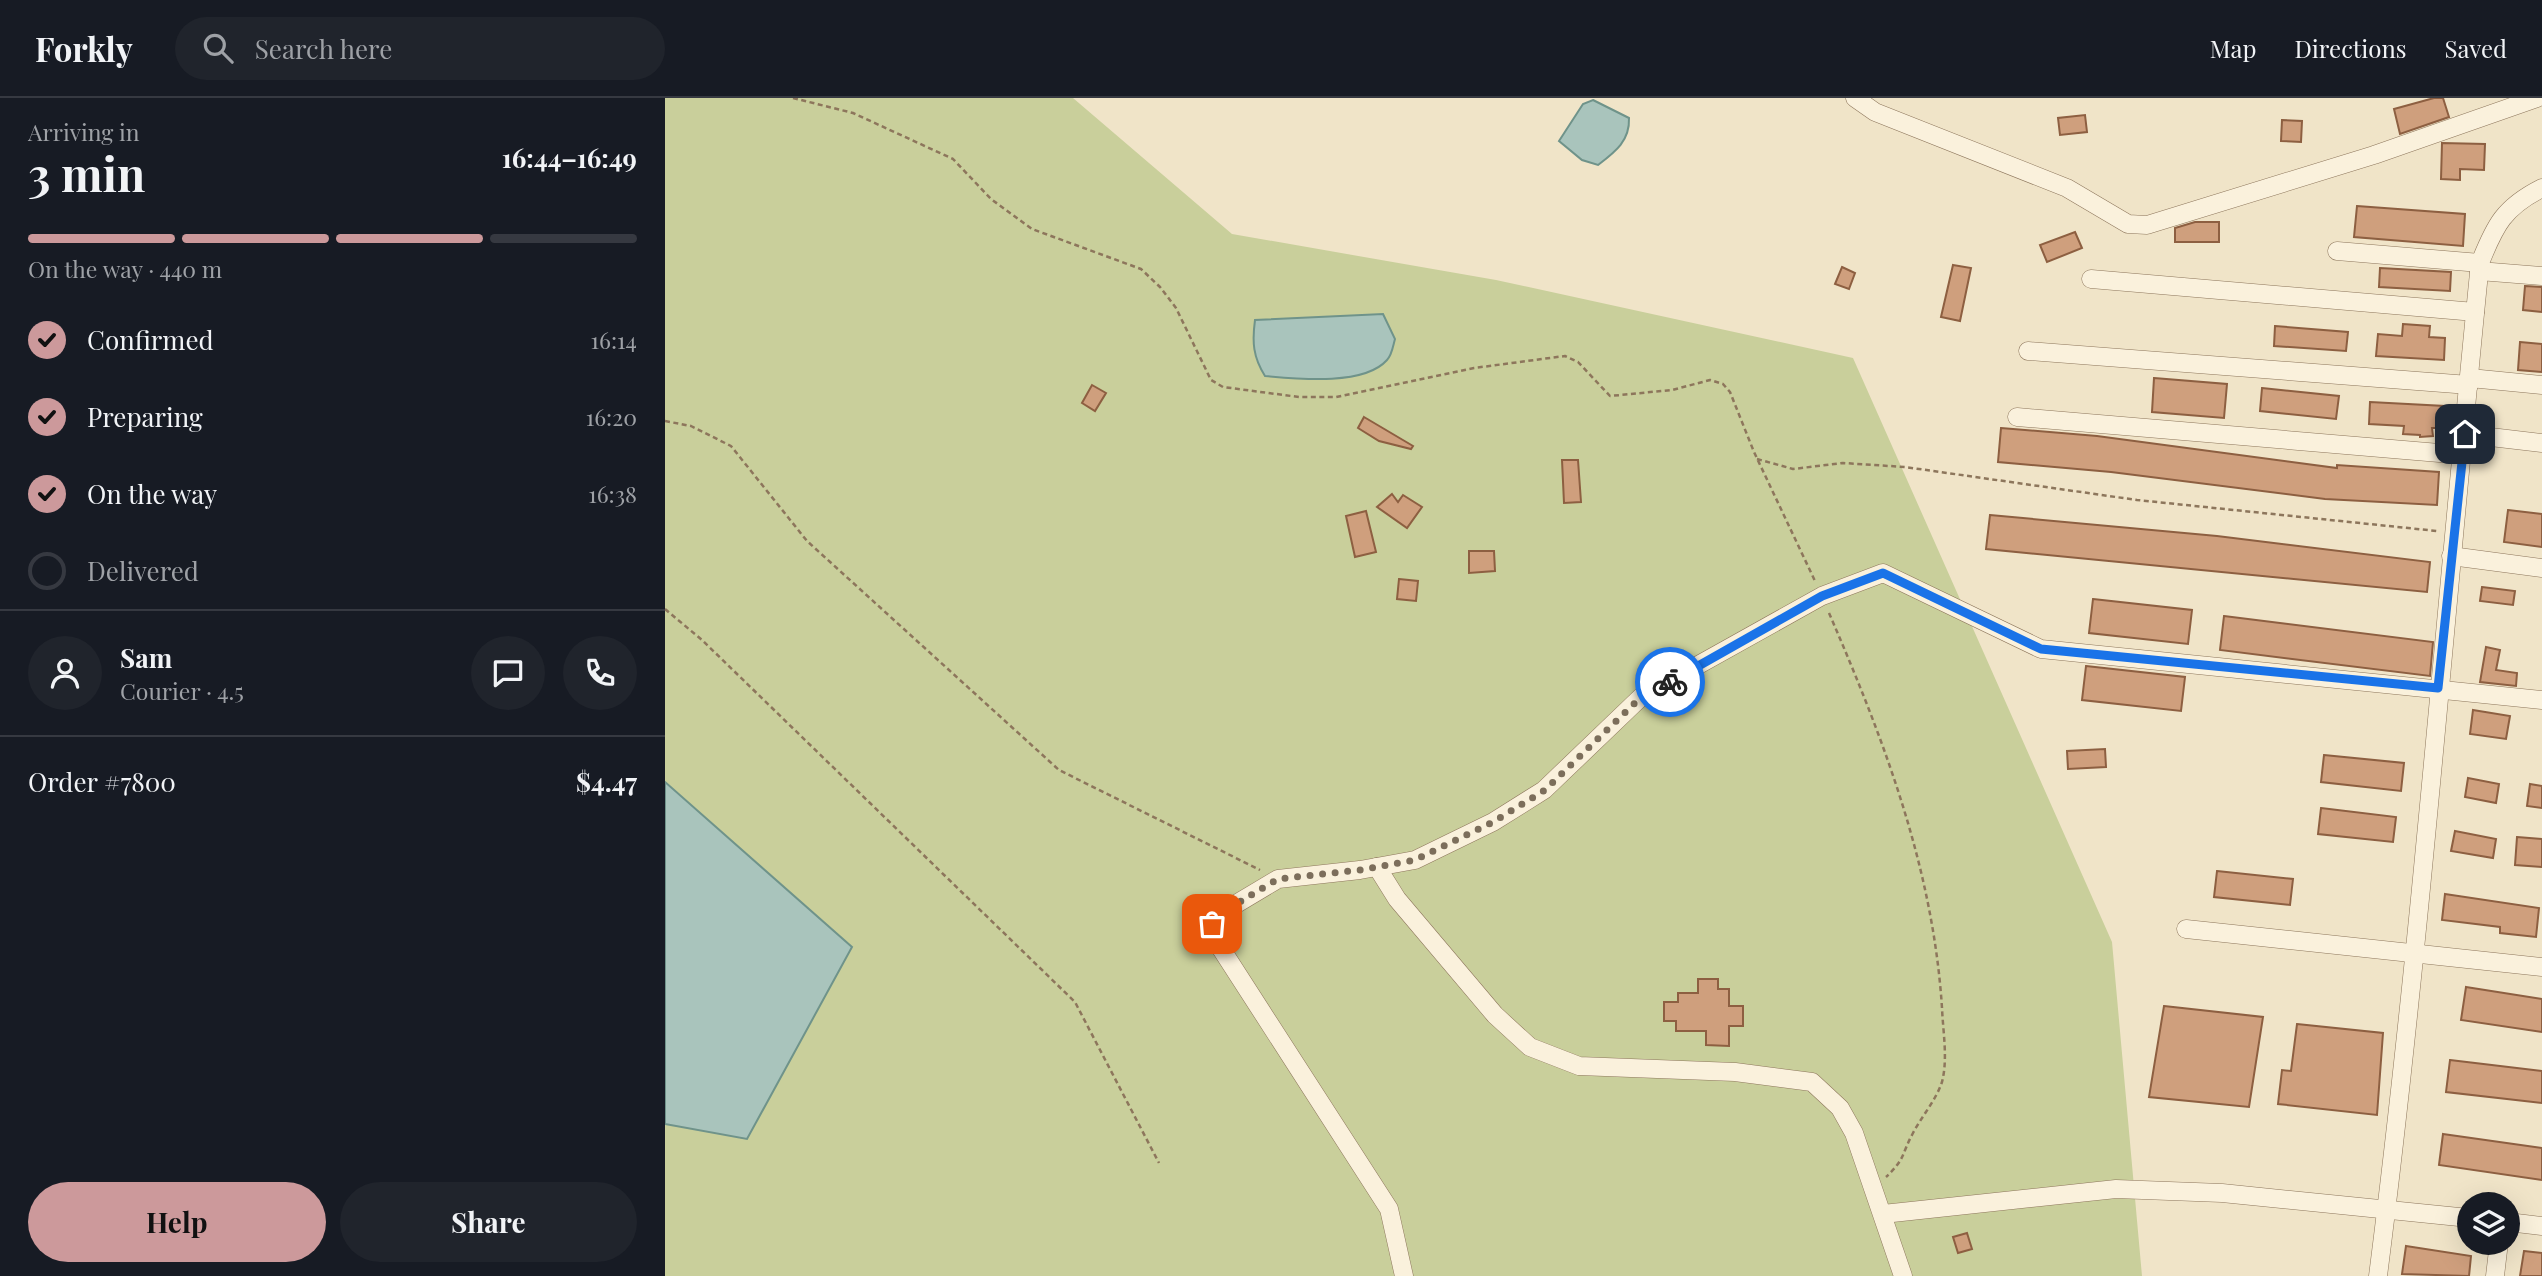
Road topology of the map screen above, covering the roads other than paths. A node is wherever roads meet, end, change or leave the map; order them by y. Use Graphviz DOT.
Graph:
graph roads {
  1 [pos="1855,98"];
  2 [pos="2537,98"];
  3 [pos="2542,188"];
  4 [pos="2337,251"];
  5 [pos="2480,267"];
  6 [pos="2542,276"];
  7 [pos="2091,279"];
  8 [pos="2475,312"];
  9 [pos="2028,351"];
  10 [pos="2469,382"];
  11 [pos="2542,386"];
  12 [pos="2017,417"];
  13 [pos="2465,434"];
  14 [pos="2542,443"];
  15 [pos="2463,455"];
  16 [pos="2451,555"];
  17 [pos="2542,568"];
  18 [pos="2438,688"];
  19 [pos="2542,700"];
  20 [pos="1377,867"];
  21 [pos="2186,929"];
  22 [pos="2417,953"];
  23 [pos="2542,967"];
  24 [pos="2387,1210"];
  25 [pos="1883,1214"];
  26 [pos="2457,1217"];
  27 [pos="2520,1223"];
  28 [pos="2542,1226"];
  29 [pos="2497,1255"];
  30 [pos="1404,1276"];
  31 [pos="1903,1276"];
  32 [pos="2378,1276"];
  33 [pos="2495,1276"];
  1 -- 2 [label="street"];
  3 -- 5 [label="street"];
  4 -- 5 [label="street"];
  5 -- 6 [label="street"];
  5 -- 8 [label="street"];
  7 -- 8 [label="street"];
  8 -- 10 [label="street"];
  9 -- 10 [label="street"];
  10 -- 11 [label="street"];
  10 -- 13 [label="street"];
  12 -- 15 [label="street"];
  13 -- 14 [label="street"];
  13 -- 15 [label="street"];
  15 -- 16 [label="street"];
  16 -- 17 [label="street"];
  16 -- 18 [label="street"];
  18 -- 19 [label="street"];
  18 -- 20 [label="street"];
  18 -- 22 [label="street"];
  20 -- 25 [label="street"];
  20 -- 30 [label="street"];
  21 -- 22 [label="street"];
  22 -- 23 [label="street"];
  22 -- 24 [label="street"];
  24 -- 25 [label="street"];
  24 -- 26 [label="street"];
  24 -- 32 [label="street"];
  25 -- 31 [label="street"];
  27 -- 28 [label="street"];
  29 -- 33 [label="street"];
}
